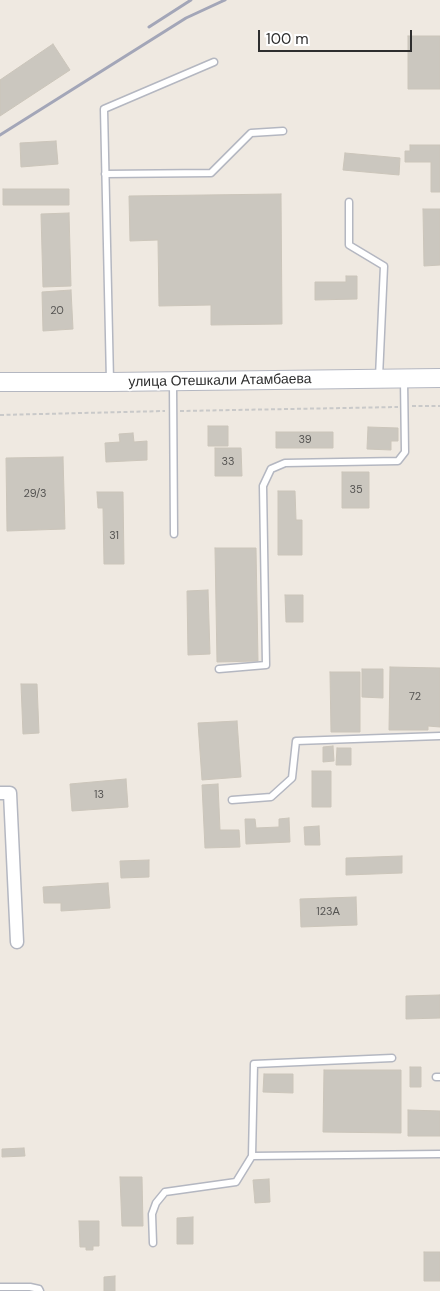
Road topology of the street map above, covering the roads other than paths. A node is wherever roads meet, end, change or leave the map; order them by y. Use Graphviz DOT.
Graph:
graph roads {
  1 [pos="214,62"];
  2 [pos="283,131"];
  3 [pos="105,174"];
  4 [pos="349,202"];
  5 [pos="404,378"];
  6 [pos="440,378"];
  7 [pos="379,379"];
  8 [pos="0,382"];
  9 [pos="110,382"];
  10 [pos="173,382"];
  11 [pos="174,534"];
  12 [pos="219,669"];
  13 [pos="440,736"];
  14 [pos="0,793"];
  15 [pos="232,800"];
  16 [pos="17,942"];
  17 [pos="392,1058"];
  18 [pos="440,1154"];
  19 [pos="252,1156"];
  20 [pos="153,1243"];
  21 [pos="0,1287"];
  22 [pos="40,1291"];
  1 -- 3 [label="lane"];
  2 -- 3 [label="lane"];
  3 -- 9 [label="lane"];
  4 -- 7 [label="lane"];
  5 -- 6 [label="street, улица Отешкали Атамбаева"];
  5 -- 7 [label="street, улица Отешкали Атамбаева"];
  5 -- 12 [label="lane"];
  7 -- 10 [label="street, улица Отешкали Атамбаева"];
  8 -- 9 [label="street, улица Отешкали Атамбаева"];
  9 -- 10 [label="street, улица Отешкали Атамбаева"];
  10 -- 11 [label="lane"];
  13 -- 15 [label="lane"];
  14 -- 16 [label="street"];
  17 -- 19 [label="lane"];
  18 -- 19 [label="lane"];
  19 -- 20 [label="lane"];
  21 -- 22 [label="lane"];
}
